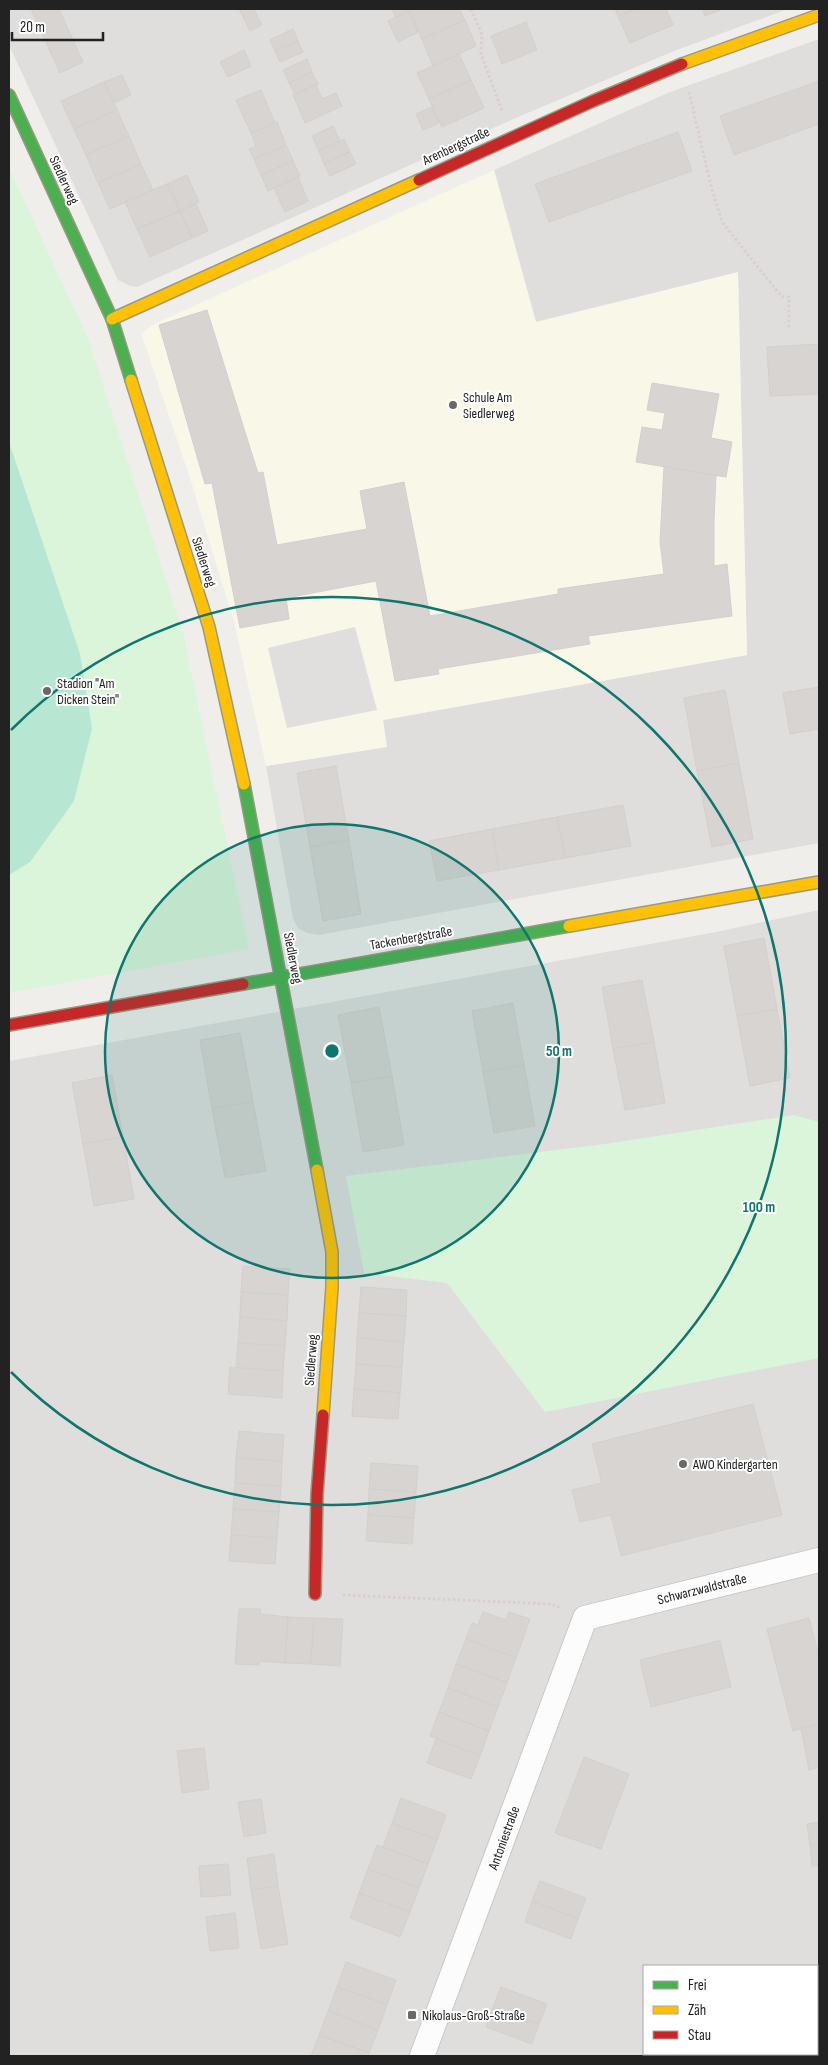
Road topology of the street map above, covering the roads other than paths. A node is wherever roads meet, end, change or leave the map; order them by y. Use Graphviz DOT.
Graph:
graph roads {
  1 [pos="819,15"];
  2 [pos="9,95"];
  3 [pos="112,318"];
  4 [pos="819,882"];
  5 [pos="280,976"];
  6 [pos="9,1025"];
  7 [pos="819,1560"];
  8 [pos="315,1594"];
  9 [pos="585,1618"];
  10 [pos="422,2056"];
  1 -- 3 [label="street, Arenbergstraße"];
  2 -- 3 [label="street, Siedlerweg"];
  3 -- 5 [label="street, Siedlerweg"];
  4 -- 5 [label="street, Tackenbergstraße"];
  5 -- 6 [label="street, Tackenbergstraße"];
  5 -- 8 [label="street, Siedlerweg"];
  7 -- 9 [label="street, Schwarzwaldstraße"];
  9 -- 10 [label="street, Antoniestraße"];
}
